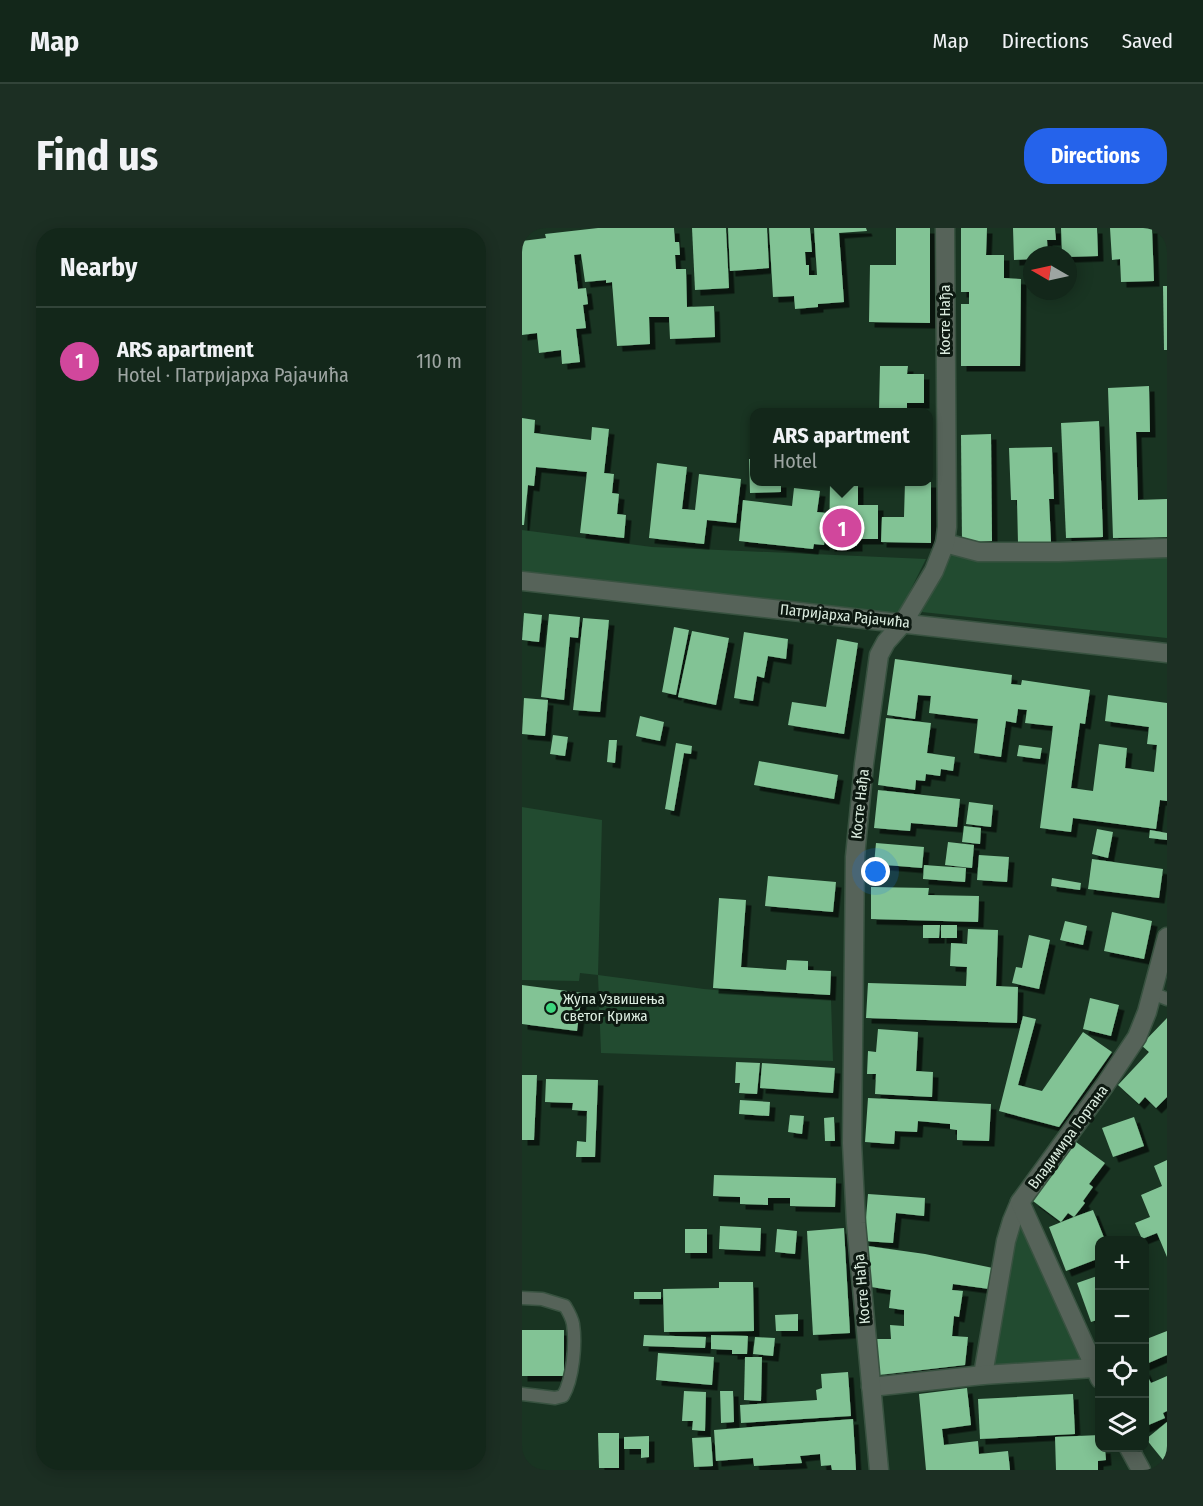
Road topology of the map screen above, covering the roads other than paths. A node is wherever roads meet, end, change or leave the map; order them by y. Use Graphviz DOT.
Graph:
graph roads {
  1 [pos="945,228"];
  2 [pos="945,543"];
  3 [pos="1167,548"];
  4 [pos="522,581"];
  5 [pos="903,623"];
  6 [pos="1167,653"];
  7 [pos="1167,937"];
  8 [pos="1160,996"];
  9 [pos="1020,1202"];
  10 [pos="522,1298"];
  11 [pos="1095,1369"];
  12 [pos="1095,1373"];
  13 [pos="983,1375"];
  14 [pos="871,1387"];
  15 [pos="522,1394"];
  16 [pos="1130,1452"];
  17 [pos="879,1470"];
  18 [pos="1141,1470"];
  1 -- 2 [label="street, Косте Нађа"];
  2 -- 3 [label="street"];
  2 -- 5 [label="street, Косте Нађа"];
  4 -- 5 [label="street, Патријарха Рајачића"];
  5 -- 6 [label="street, Патријарха Рајачића"];
  5 -- 14 [label="street, Косте Нађа"];
  7 -- 8 [label="street, Владимира Гортана"];
  8 -- 9 [label="street, Владимира Гортана"];
  9 -- 11 [label="street, Владимира Гортана"];
  9 -- 13 [label="street"];
  10 -- 15 [label="lane"];
  12 -- 13 [label="street, Владимира Гортана"];
  13 -- 14 [label="street, Владимира Гортана"];
  14 -- 17 [label="street, Косте Нађа"];
  16 -- 18 [label="street"];
}
